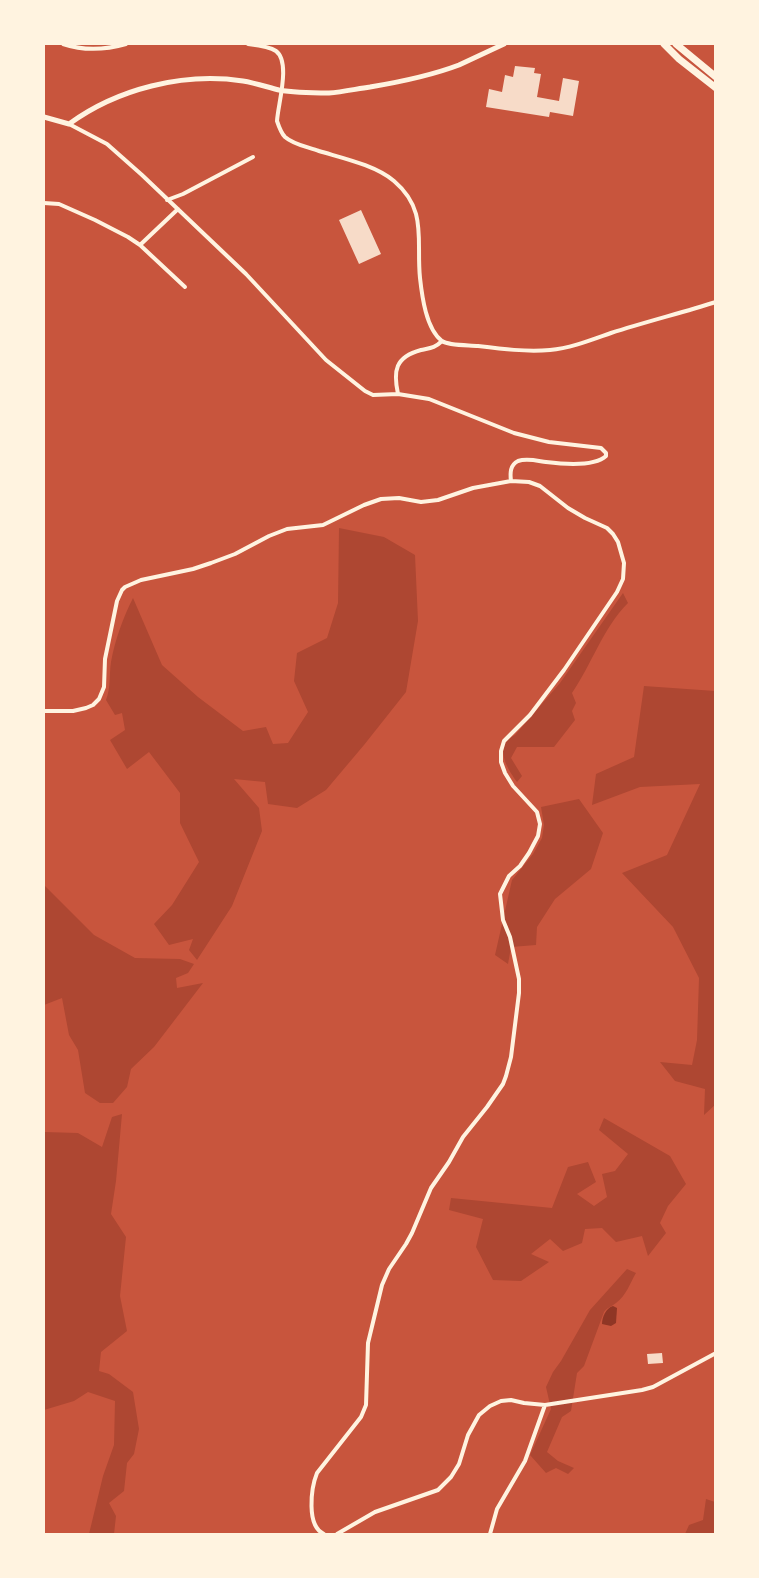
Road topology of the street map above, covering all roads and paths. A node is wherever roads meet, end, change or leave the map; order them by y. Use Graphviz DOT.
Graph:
graph roads {
  1 [pos="63,44"];
  2 [pos="126,44"];
  3 [pos="248,44"];
  4 [pos="504,44"];
  5 [pos="664,44"];
  6 [pos="676,44"];
  7 [pos="716,77"];
  8 [pos="716,88"];
  9 [pos="282,90"];
  10 [pos="44,117"];
  11 [pos="69,124"];
  12 [pos="253,157"];
  13 [pos="167,200"];
  14 [pos="44,203"];
  15 [pos="178,209"];
  16 [pos="140,245"];
  17 [pos="184,287"];
  18 [pos="716,302"];
  19 [pos="442,341"];
  20 [pos="398,394"];
  21 [pos="511,481"];
  22 [pos="44,711"];
  23 [pos="716,1353"];
  24 [pos="545,1405"];
  25 [pos="324,1534"];
  26 [pos="337,1534"];
  27 [pos="490,1534"];
  1 -- 2 [label="street"];
  3 -- 9 [label="street"];
  4 -- 9 [label="street"];
  5 -- 8 [label="highway"];
  6 -- 7 [label="highway"];
  9 -- 11 [label="street"];
  9 -- 19 [label="street"];
  10 -- 11 [label="street"];
  11 -- 13 [label="street"];
  12 -- 13 [label="street"];
  13 -- 15 [label="street"];
  14 -- 16 [label="street"];
  15 -- 16 [label="street"];
  15 -- 20 [label="street"];
  16 -- 17 [label="street"];
  18 -- 19 [label="street"];
  19 -- 20 [label="street"];
  20 -- 21 [label="street"];
  21 -- 22 [label="street"];
  21 -- 25 [label="street"];
  23 -- 24 [label="street"];
  24 -- 26 [label="street"];
  24 -- 27 [label="street"];
}
